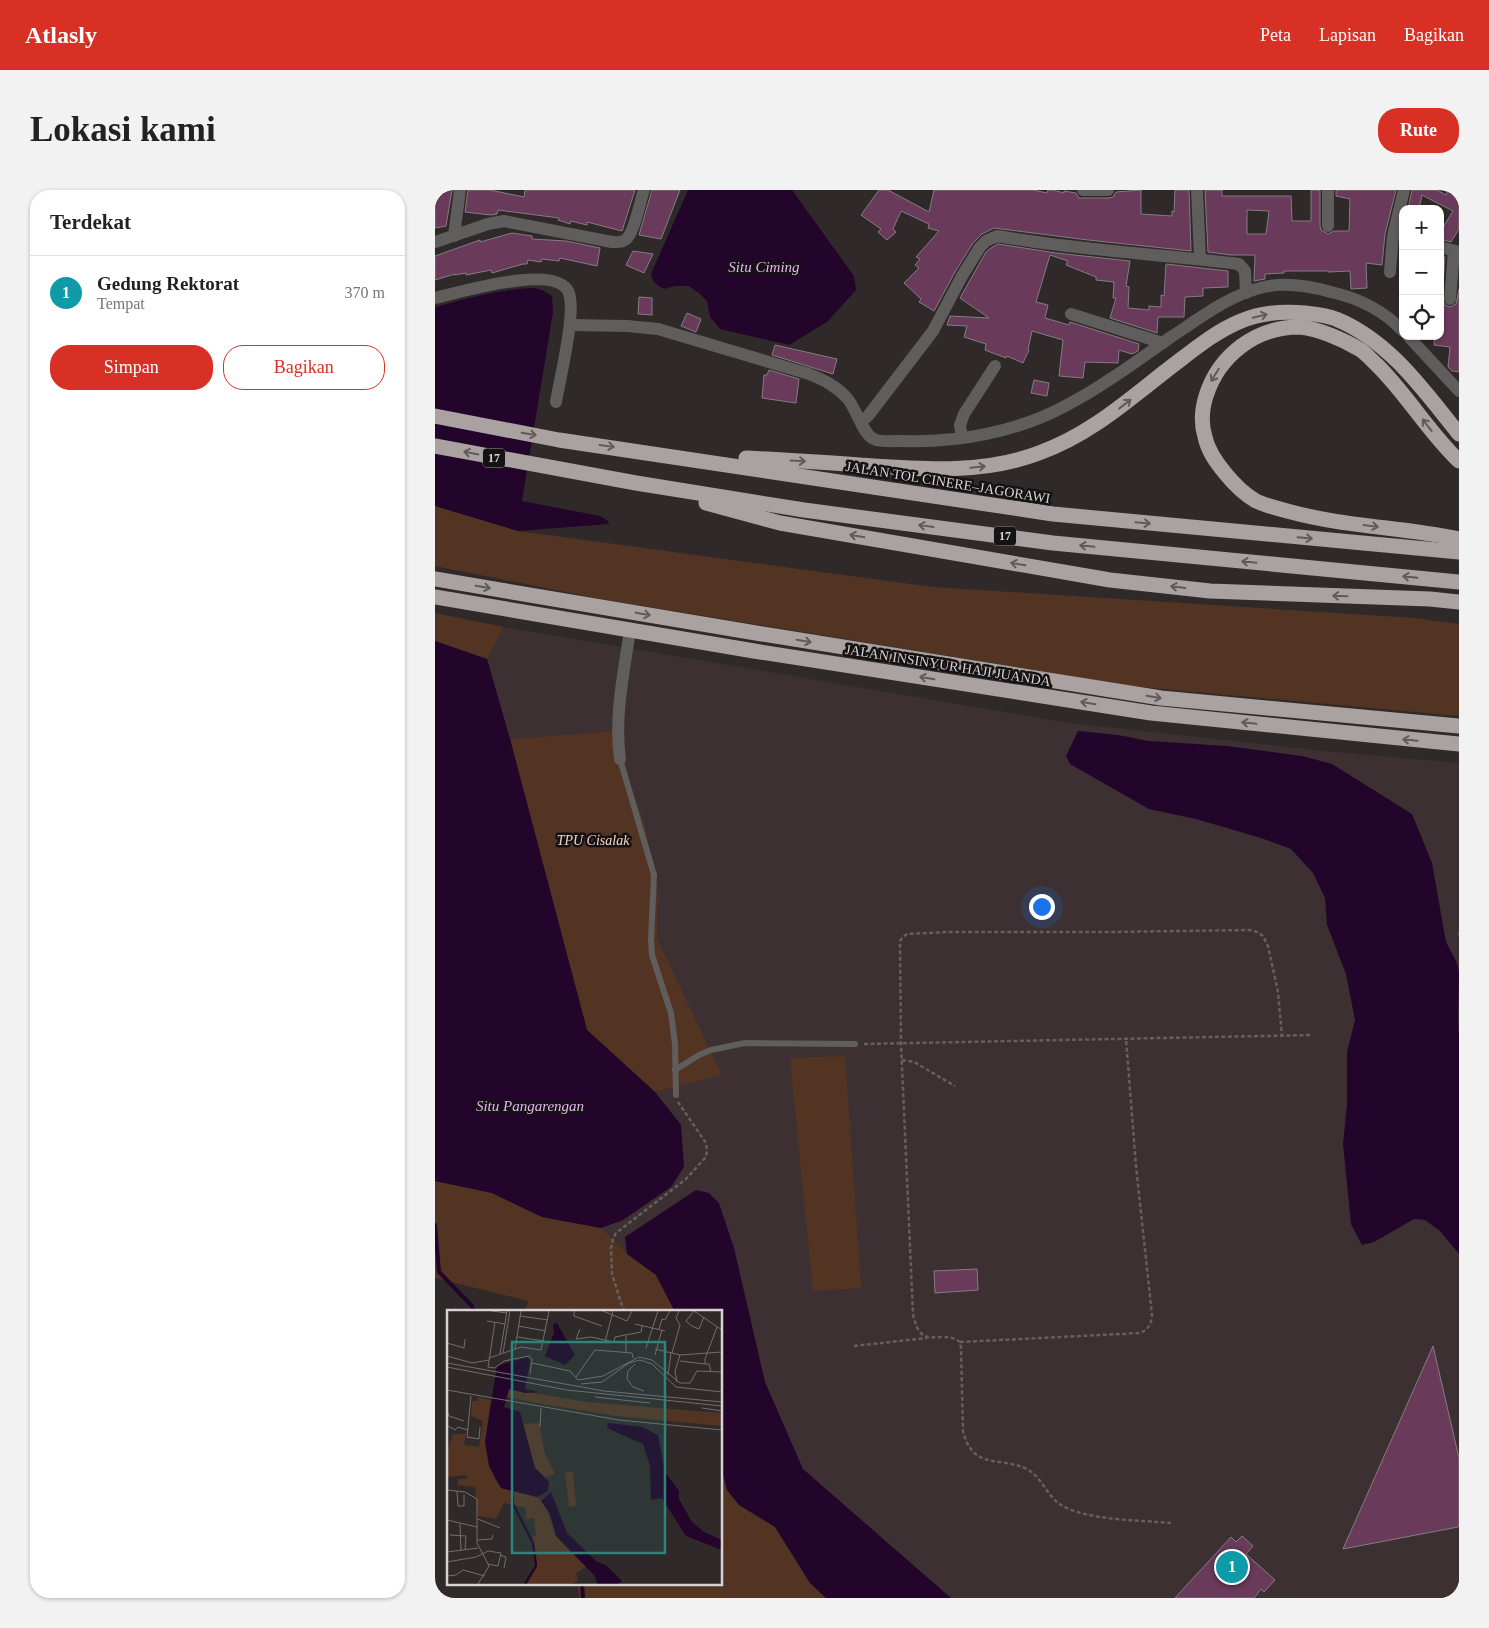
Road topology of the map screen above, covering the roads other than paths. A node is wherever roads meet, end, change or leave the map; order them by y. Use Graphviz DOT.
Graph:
graph roads {
  1 [pos="460,190"];
  2 [pos="644,190"];
  3 [pos="1083,190"];
  4 [pos="1109,190"];
  5 [pos="1197,190"];
  6 [pos="1328,190"];
  7 [pos="1405,190"];
  8 [pos="1328,226"];
  9 [pos="454,236"];
  10 [pos="1398,237"];
  11 [pos="435,242"];
  12 [pos="1456,251"];
  13 [pos="1200,259"];
  14 [pos="1390,272"];
  15 [pos="1246,293"];
  16 [pos="435,298"];
  17 [pos="1450,299"];
  18 [pos="1071,314"];
  19 [pos="570,325"];
  20 [pos="1399,326"];
  21 [pos="1412,340"];
  22 [pos="1163,343"];
  23 [pos="995,366"];
  24 [pos="1459,391"];
  25 [pos="556,402"];
  26 [pos="435,416"];
  27 [pos="861,422"];
  28 [pos="1459,434"];
  29 [pos="962,438"];
  30 [pos="435,446"];
  31 [pos="662,454"];
  32 [pos="1459,462"];
  33 [pos="636,484"];
  34 [pos="1459,539"];
  35 [pos="1459,552"];
  36 [pos="435,579"];
  37 [pos="1459,582"];
  38 [pos="435,597"];
  39 [pos="1459,602"];
  40 [pos="630,630"];
  41 [pos="756,633"];
  42 [pos="754,651"];
  43 [pos="1459,726"];
  44 [pos="1459,744"];
  45 [pos="620,759"];
  46 [pos="855,1044"];
  47 [pos="675,1070"];
  48 [pos="676,1095"];
  1 -- 9 [label="street"];
  2 -- 9 [label="street"];
  3 -- 4 [label="street"];
  5 -- 13 [label="street"];
  6 -- 8 [label="street"];
  7 -- 10 [label="street"];
  9 -- 11 [label="street"];
  10 -- 14 [label="street"];
  12 -- 17 [label="street"];
  13 -- 15 [label="street"];
  13 -- 27 [label="street"];
  15 -- 20 [label="street"];
  15 -- 22 [label="street"];
  16 -- 19 [label="street"];
  18 -- 22 [label="street"];
  19 -- 25 [label="street"];
  19 -- 27 [label="street"];
  21 -- 24 [label="street"];
  22 -- 29 [label="street"];
  23 -- 29 [label="street"];
  26 -- 31 [label="highway, JALAN TOL CINERE–JAGORAWI / 17, one-way"];
  27 -- 29 [label="street"];
  31 -- 28 [label="highway, one-way"];
  33 -- 30 [label="highway, 17, one-way"];
  31 -- 35 [label="highway, JALAN TOL CINERE–JAGORAWI / 17, one-way"];
  32 -- 34 [label="highway, one-way"];
  37 -- 33 [label="highway, 17, one-way"];
  39 -- 33 [label="highway, one-way"];
  36 -- 41 [label="highway, JALAN INSINYUR HAJI JUANDA, one-way"];
  38 -- 40 [label="highway, JALAN INSINYUR HAJI JUANDA"];
  40 -- 42 [label="highway, JALAN INSINYUR HAJI JUANDA"];
  40 -- 45 [label="street"];
  41 -- 42 [label="highway"];
  41 -- 43 [label="highway, JALAN INSINYUR HAJI JUANDA, one-way"];
  44 -- 42 [label="highway, JALAN INSINYUR HAJI JUANDA, one-way"];
  45 -- 47 [label="lane"];
  46 -- 47 [label="lane"];
  47 -- 48 [label="lane"];
}
